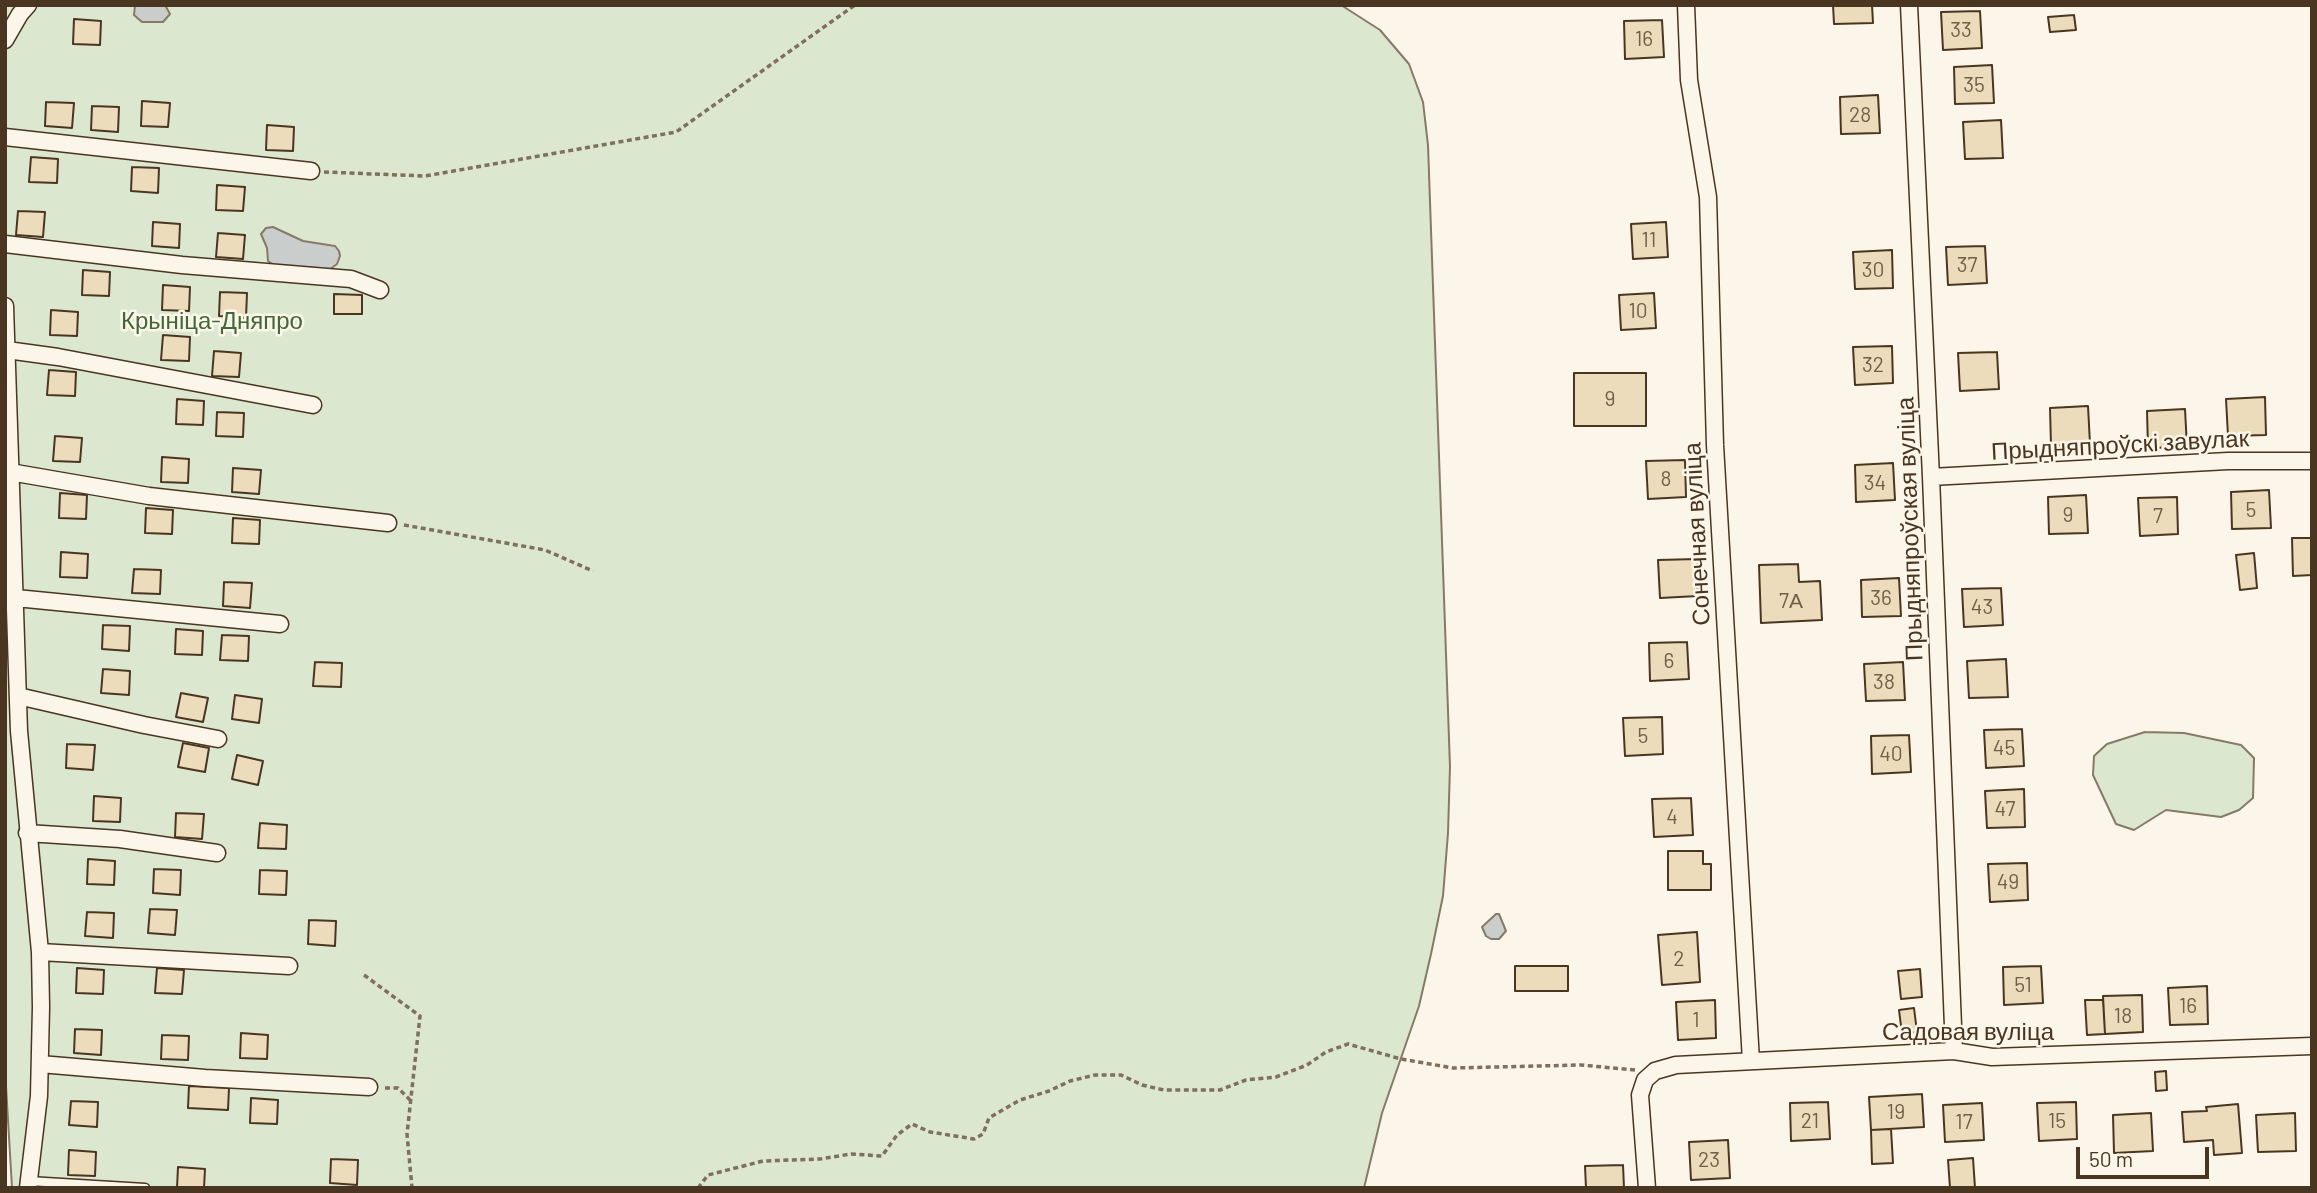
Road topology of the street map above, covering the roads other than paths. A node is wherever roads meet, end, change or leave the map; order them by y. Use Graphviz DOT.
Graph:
graph roads {
  1 [pos="28,5"];
  2 [pos="1686,5"];
  3 [pos="1909,5"];
  4 [pos="5,40"];
  5 [pos="5,137"];
  6 [pos="311,171"];
  7 [pos="5,244"];
  8 [pos="380,290"];
  9 [pos="5,306"];
  10 [pos="7,350"];
  11 [pos="313,405"];
  12 [pos="2312,461"];
  13 [pos="10,472"];
  14 [pos="1931,477"];
  15 [pos="388,523"];
  16 [pos="16,598"];
  17 [pos="280,624"];
  18 [pos="18,695"];
  19 [pos="218,739"];
  20 [pos="27,833"];
  21 [pos="217,853"];
  22 [pos="40,952"];
  23 [pos="289,966"];
  24 [pos="2312,1046"];
  25 [pos="1954,1051"];
  26 [pos="1751,1061"];
  27 [pos="40,1065"];
  28 [pos="369,1087"];
  29 [pos="29,1185"];
  30 [pos="145,1188"];
  31 [pos="1647,1188"];
  1 -- 4 [label="street"];
  2 -- 26 [label="street, Сонечная вуліца"];
  3 -- 14 [label="street, Прыдняпроўская вуліца"];
  5 -- 6 [label="street"];
  7 -- 8 [label="street"];
  9 -- 10 [label="street"];
  10 -- 11 [label="street"];
  10 -- 13 [label="street"];
  12 -- 14 [label="street, Прыдняпроўскі завулак"];
  13 -- 15 [label="street"];
  13 -- 16 [label="street"];
  14 -- 25 [label="street, Прыдняпроўская вуліца"];
  16 -- 17 [label="street"];
  16 -- 18 [label="street"];
  18 -- 19 [label="street"];
  18 -- 20 [label="street"];
  20 -- 21 [label="street"];
  20 -- 22 [label="street"];
  22 -- 23 [label="street"];
  22 -- 27 [label="street"];
  24 -- 25 [label="street, Садовая вуліца"];
  25 -- 26 [label="street, Садовая вуліца"];
  26 -- 31 [label="street, Садовая вуліца"];
  27 -- 28 [label="street"];
  27 -- 29 [label="street"];
  29 -- 30 [label="lane"];
}
